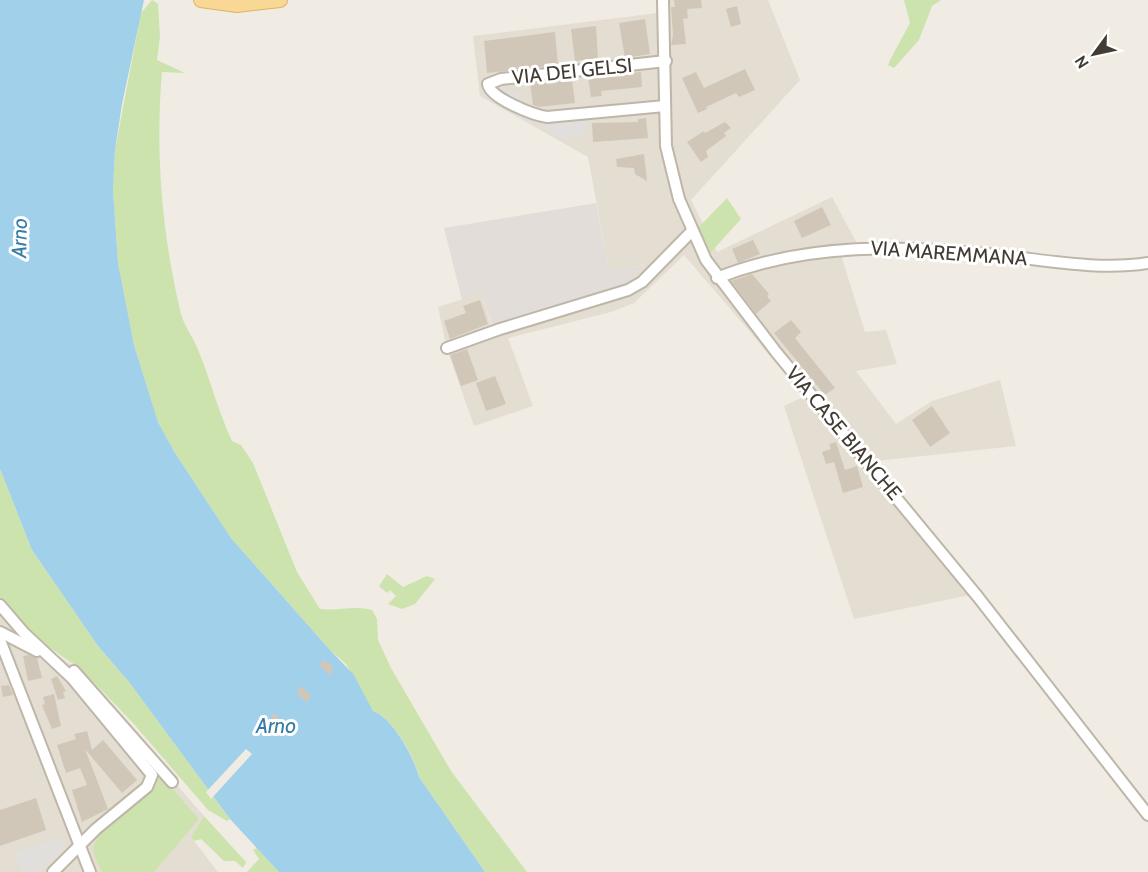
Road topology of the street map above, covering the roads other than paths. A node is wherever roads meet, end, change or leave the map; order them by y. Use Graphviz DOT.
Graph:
graph roads {
  1 [pos="201,0"];
  2 [pos="280,0"];
  3 [pos="663,0"];
  4 [pos="666,61"];
  5 [pos="664,106"];
  6 [pos="692,231"];
  7 [pos="1148,262"];
  8 [pos="717,278"];
  9 [pos="447,348"];
  10 [pos="0,605"];
  11 [pos="0,632"];
  12 [pos="0,640"];
  13 [pos="48,656"];
  14 [pos="172,782"];
  15 [pos="1148,815"];
  16 [pos="79,846"];
  17 [pos="53,872"];
  18 [pos="90,872"];
  1 -- 2 [label="main road"];
  3 -- 4 [label="street, VIA CASE BIANCHE"];
  4 -- 5 [label="street, VIA CASE BIANCHE"];
  4 -- 5 [label="street, VIA DEI GELSI"];
  5 -- 6 [label="street, VIA CASE BIANCHE"];
  6 -- 8 [label="street, VIA CASE BIANCHE"];
  6 -- 9 [label="street"];
  7 -- 8 [label="street, VIA MAREMMANA"];
  8 -- 15 [label="street, VIA CASE BIANCHE"];
  10 -- 13 [label="street"];
  11 -- 13 [label="street"];
  12 -- 16 [label="street"];
  13 -- 14 [label="street"];
  13 -- 16 [label="street"];
  16 -- 17 [label="street"];
  16 -- 18 [label="street"];
}
